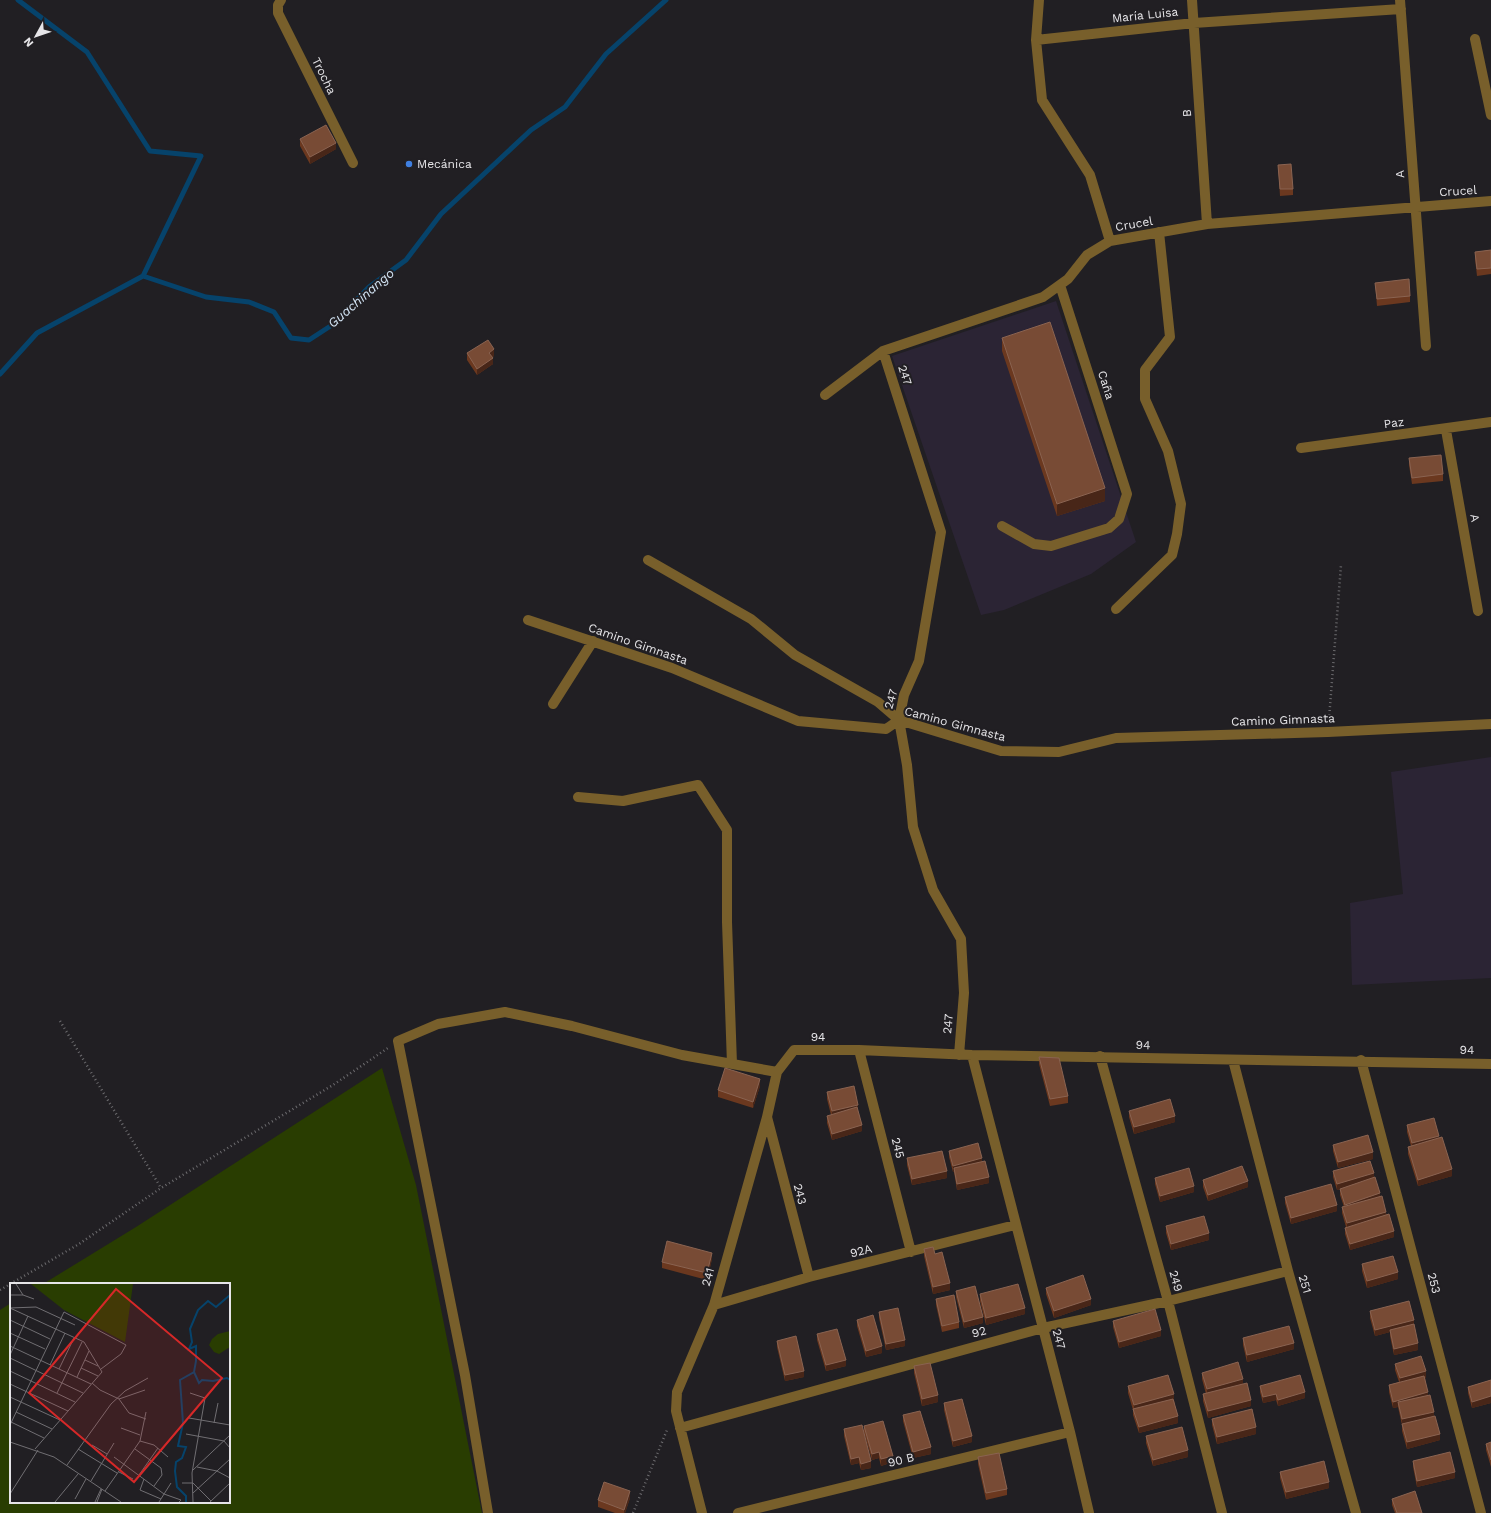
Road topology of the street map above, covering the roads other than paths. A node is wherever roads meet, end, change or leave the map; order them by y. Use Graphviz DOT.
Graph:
graph roads {
  1 [pos="281,0"];
  2 [pos="1039,0"];
  3 [pos="1192,0"];
  4 [pos="1401,4"];
  5 [pos="1194,22"];
  6 [pos="1475,39"];
  7 [pos="1036,40"];
  8 [pos="1491,115"];
  9 [pos="353,163"];
  10 [pos="1491,201"];
  11 [pos="1416,207"];
  12 [pos="1207,224"];
  13 [pos="1159,232"];
  14 [pos="1110,241"];
  15 [pos="1060,285"];
  16 [pos="1426,346"];
  17 [pos="883,351"];
  18 [pos="825,395"];
  19 [pos="1491,422"];
  20 [pos="1446,430"];
  21 [pos="1301,448"];
  22 [pos="1002,526"];
  23 [pos="648,560"];
  24 [pos="1116,609"];
  25 [pos="1478,611"];
  26 [pos="528,620"];
  27 [pos="593,641"];
  28 [pos="553,704"];
  29 [pos="898,720"];
  30 [pos="1491,724"];
  31 [pos="578,797"];
  32 [pos="794,1050"];
  33 [pos="859,1050"];
  34 [pos="959,1055"];
  35 [pos="972,1055"];
  36 [pos="1100,1056"];
  37 [pos="1233,1060"];
  38 [pos="1361,1060"];
  39 [pos="732,1064"];
  40 [pos="1491,1064"];
  41 [pos="777,1072"];
  42 [pos="766,1117"];
  43 [pos="1015,1225"];
  44 [pos="911,1252"];
  45 [pos="1288,1271"];
  46 [pos="809,1277"];
  47 [pos="1168,1301"];
  48 [pos="714,1305"];
  49 [pos="1043,1328"];
  50 [pos="680,1428"];
  51 [pos="1070,1432"];
  52 [pos="488,1513"];
  53 [pos="702,1513"];
  54 [pos="738,1513"];
  55 [pos="1089,1513"];
  56 [pos="1222,1513"];
  57 [pos="1356,1513"];
  58 [pos="1482,1513"];
  1 -- 9 [label="street, Trocha"];
  2 -- 7 [label="street"];
  3 -- 5 [label="street, B"];
  4 -- 5 [label="street, María Luisa"];
  4 -- 11 [label="street, A"];
  5 -- 7 [label="street, María Luisa"];
  5 -- 12 [label="street, B"];
  6 -- 8 [label="street"];
  7 -- 14 [label="street"];
  10 -- 11 [label="street, Crucel"];
  11 -- 12 [label="street, Crucel"];
  11 -- 16 [label="street, A"];
  12 -- 13 [label="street, Crucel"];
  13 -- 14 [label="street, Crucel"];
  13 -- 24 [label="street"];
  14 -- 15 [label="street, Crucel"];
  15 -- 17 [label="street, Crucel"];
  15 -- 22 [label="street, Caña"];
  17 -- 18 [label="street, Crucel"];
  17 -- 29 [label="street, 247"];
  19 -- 20 [label="street, Paz"];
  20 -- 21 [label="street, Paz"];
  20 -- 25 [label="street, A"];
  23 -- 29 [label="street"];
  26 -- 27 [label="street, Camino Gimnasta"];
  27 -- 28 [label="street"];
  27 -- 29 [label="street, Camino Gimnasta"];
  29 -- 30 [label="street, Camino Gimnasta"];
  29 -- 34 [label="street, 247"];
  31 -- 39 [label="street"];
  32 -- 33 [label="street, 94"];
  32 -- 41 [label="street, 241"];
  33 -- 34 [label="street, 94"];
  33 -- 44 [label="street, 245"];
  34 -- 35 [label="street, 94"];
  35 -- 36 [label="street, 94"];
  35 -- 43 [label="street, 247"];
  36 -- 37 [label="street, 94"];
  36 -- 47 [label="street, 249"];
  37 -- 38 [label="street, 94"];
  37 -- 45 [label="street, 251"];
  38 -- 40 [label="street, 94"];
  38 -- 58 [label="street, 253"];
  39 -- 41 [label="street"];
  39 -- 52 [label="street"];
  41 -- 42 [label="street, 241"];
  42 -- 46 [label="street, 243"];
  42 -- 48 [label="street, 241"];
  43 -- 44 [label="street, 92A"];
  43 -- 49 [label="street, 247"];
  44 -- 46 [label="street, 92A"];
  45 -- 47 [label="street, 92"];
  45 -- 57 [label="street, 251"];
  46 -- 48 [label="street, 92A"];
  47 -- 49 [label="street, 92"];
  47 -- 56 [label="street, 249"];
  48 -- 50 [label="street, 241"];
  49 -- 50 [label="street, 92"];
  49 -- 51 [label="street, 247"];
  50 -- 53 [label="street, 241"];
  51 -- 54 [label="street, 90 B"];
  51 -- 55 [label="street, 247"];
}
